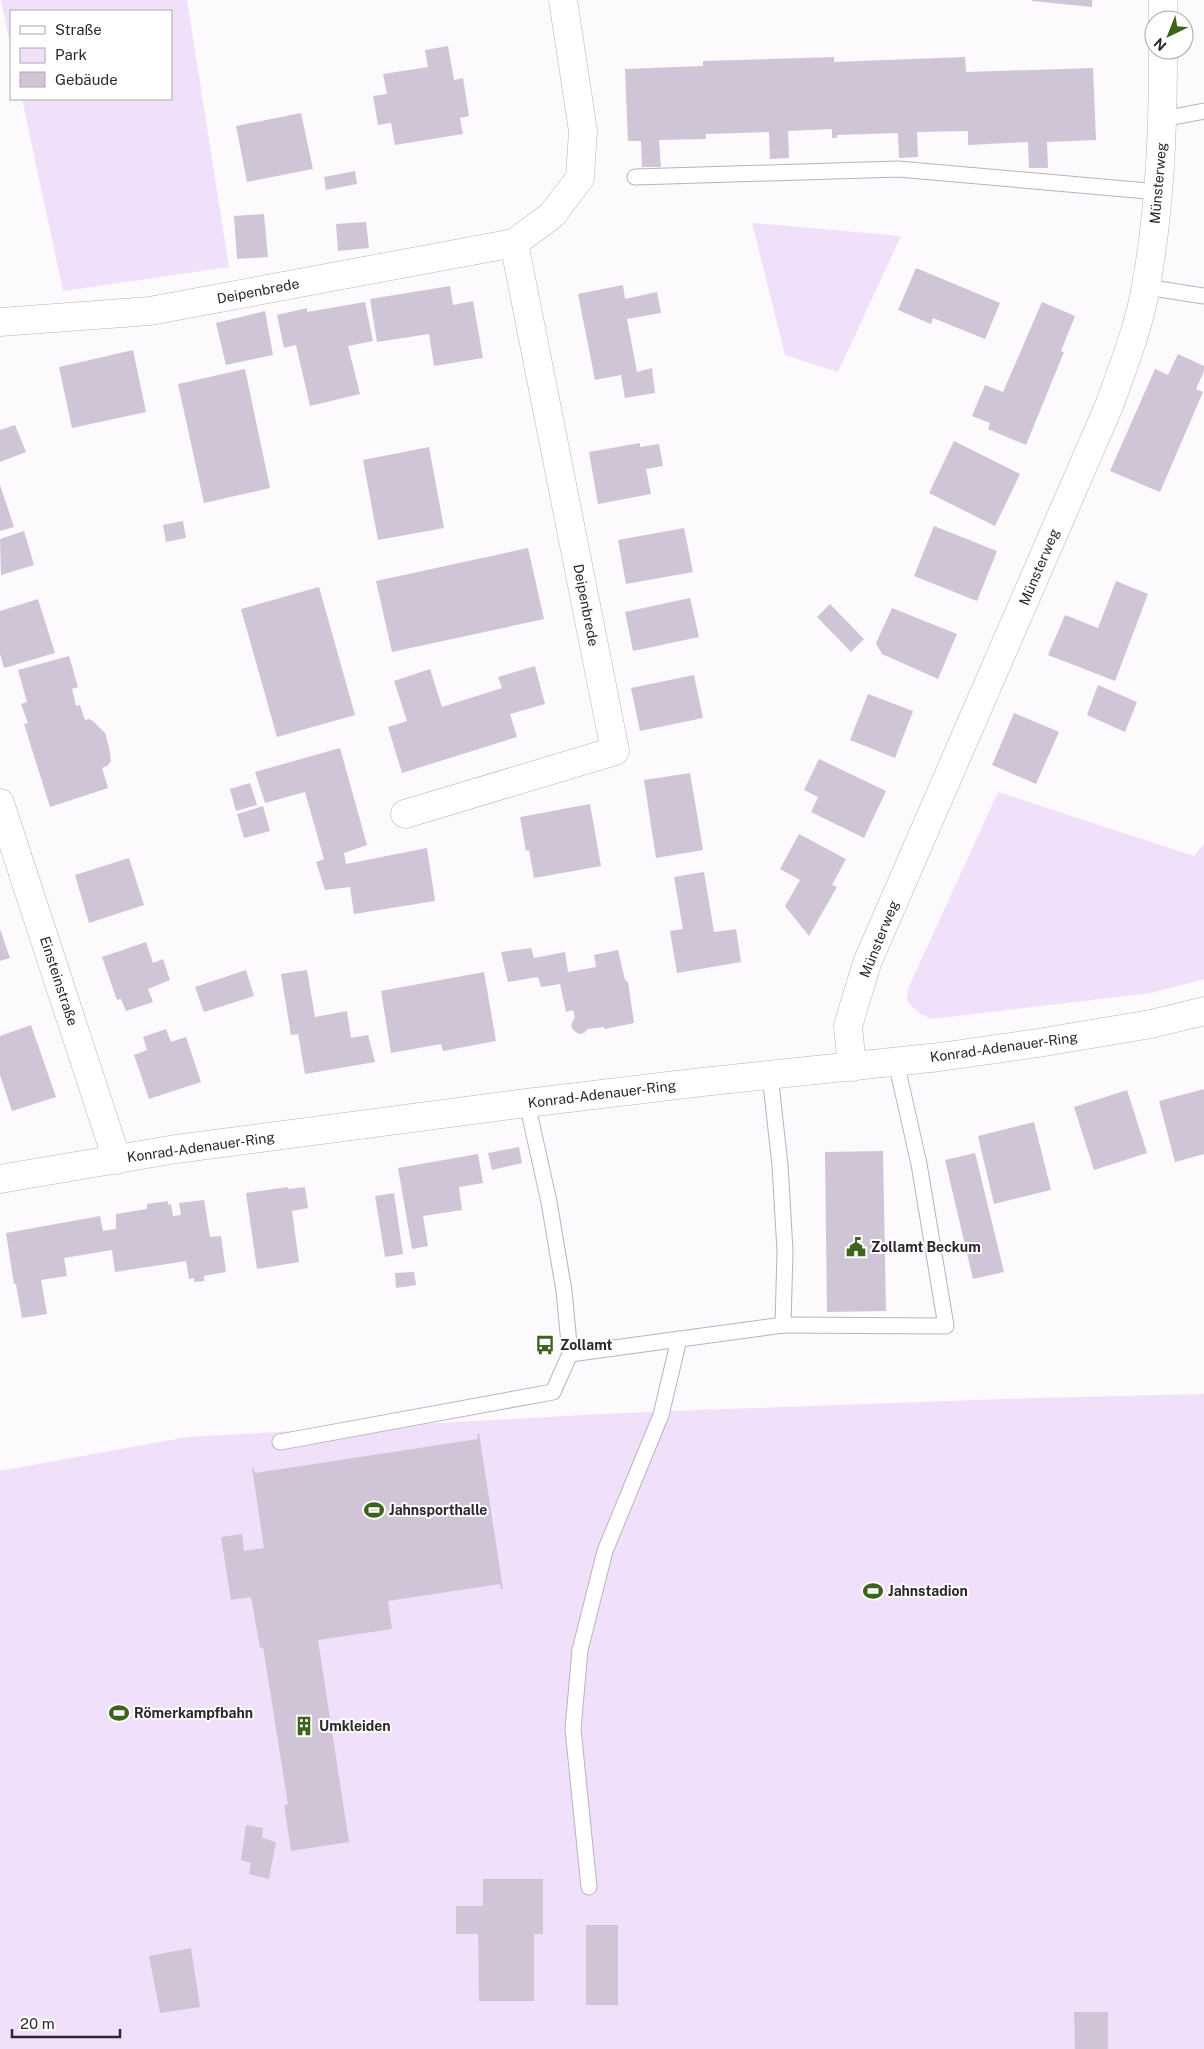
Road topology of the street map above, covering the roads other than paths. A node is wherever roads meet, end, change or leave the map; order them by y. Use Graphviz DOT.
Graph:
graph roads {
  1 [pos="563,0"];
  2 [pos="1163,60"];
  3 [pos="1204,111"];
  4 [pos="1163,119"];
  5 [pos="635,177"];
  6 [pos="1159,192"];
  7 [pos="514,243"];
  8 [pos="1146,287"];
  9 [pos="1204,296"];
  10 [pos="0,322"];
  11 [pos="0,803"];
  12 [pos="405,814"];
  13 [pos="1204,1011"];
  14 [pos="896,1062"];
  15 [pos="852,1067"];
  16 [pos="770,1075"];
  17 [pos="527,1104"];
  18 [pos="117,1160"];
  19 [pos="0,1179"];
  20 [pos="783,1325"];
  21 [pos="679,1339"];
  22 [pos="570,1354"];
  23 [pos="280,1442"];
  24 [pos="589,1887"];
  1 -- 7 [label="street, Deipenbrede"];
  2 -- 4 [label="street, Münsterweg"];
  3 -- 4 [label="lane"];
  4 -- 6 [label="street, Münsterweg"];
  5 -- 6 [label="lane"];
  6 -- 8 [label="street, Münsterweg"];
  7 -- 10 [label="street, Deipenbrede"];
  7 -- 12 [label="street, Deipenbrede"];
  8 -- 9 [label="lane"];
  8 -- 15 [label="street, Münsterweg"];
  11 -- 18 [label="street, Einsteinstraße"];
  13 -- 14 [label="street, Konrad-Adenauer-Ring"];
  14 -- 15 [label="street, Konrad-Adenauer-Ring"];
  14 -- 20 [label="lane"];
  15 -- 16 [label="street, Konrad-Adenauer-Ring"];
  16 -- 17 [label="street, Konrad-Adenauer-Ring"];
  16 -- 20 [label="lane"];
  17 -- 18 [label="street, Konrad-Adenauer-Ring"];
  17 -- 22 [label="lane"];
  18 -- 19 [label="street, Konrad-Adenauer-Ring"];
  20 -- 21 [label="lane"];
  21 -- 22 [label="lane"];
  21 -- 24 [label="lane"];
  22 -- 23 [label="lane"];
}
